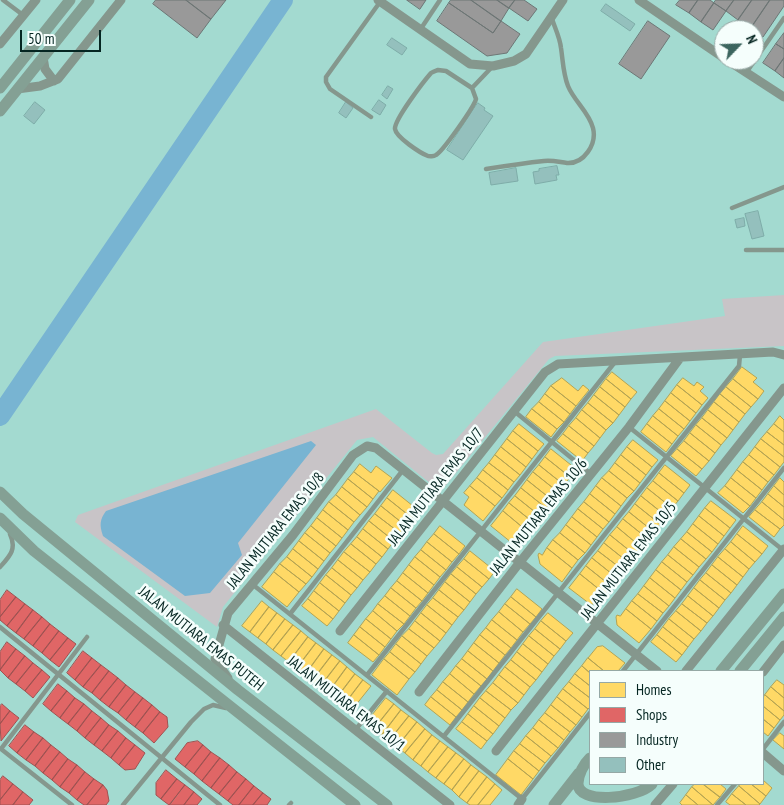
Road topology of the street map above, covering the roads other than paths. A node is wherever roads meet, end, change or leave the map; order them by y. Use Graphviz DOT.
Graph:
graph roads {
  1 [pos="3,0"];
  2 [pos="36,0"];
  3 [pos="70,0"];
  4 [pos="89,0"];
  5 [pos="121,0"];
  6 [pos="440,0"];
  7 [pos="564,0"];
  8 [pos="640,0"];
  9 [pos="379,1"];
  10 [pos="23,16"];
  11 [pos="552,17"];
  12 [pos="784,18"];
  13 [pos="420,30"];
  14 [pos="0,44"];
  15 [pos="714,51"];
  16 [pos="43,57"];
  17 [pos="497,65"];
  18 [pos="742,70"];
  19 [pos="746,73"];
  20 [pos="54,81"];
  21 [pos="0,88"];
  22 [pos="472,88"];
  23 [pos="18,89"];
  24 [pos="784,97"];
  25 [pos="0,111"];
  26 [pos="371,117"];
  27 [pos="486,169"];
  28 [pos="784,187"];
  29 [pos="732,208"];
  30 [pos="746,250"];
  31 [pos="784,250"];
  32 [pos="740,355"];
  33 [pos="784,355"];
  34 [pos="680,358"];
  35 [pos="615,362"];
  36 [pos="784,388"];
  37 [pos="514,411"];
  38 [pos="629,427"];
  39 [pos="552,442"];
  40 [pos="666,458"];
  41 [pos="784,468"];
  42 [pos="403,470"];
  43 [pos="591,474"];
  44 [pos="704,488"];
  45 [pos="0,492"];
  46 [pos="443,500"];
  47 [pos="744,519"];
  48 [pos="3,521"];
  49 [pos="481,531"];
  50 [pos="784,550"];
  51 [pos="520,562"];
  52 [pos="0,567"];
  53 [pos="252,584"];
  54 [pos="559,594"];
  55 [pos="784,594"];
  56 [pos="290,614"];
  57 [pos="784,617"];
  58 [pos="597,624"];
  59 [pos="224,625"];
  60 [pos="0,627"];
  61 [pos="340,632"];
  62 [pos="87,637"];
  63 [pos="784,645"];
  64 [pos="635,655"];
  65 [pos="624,670"];
  66 [pos="656,670"];
  67 [pos="687,670"];
  68 [pos="722,670"];
  69 [pos="741,670"];
  70 [pos="764,671"];
  71 [pos="59,674"];
  72 [pos="367,675"];
  73 [pos="238,690"];
  74 [pos="387,692"];
  75 [pos="419,692"];
  76 [pos="589,714"];
  77 [pos="784,722"];
  78 [pos="254,724"];
  79 [pos="356,729"];
  80 [pos="444,736"];
  81 [pos="764,748"];
  82 [pos="1,749"];
  83 [pos="496,751"];
  84 [pos="764,754"];
  85 [pos="162,758"];
  86 [pos="589,759"];
  87 [pos="784,771"];
  88 [pos="580,773"];
  89 [pos="651,785"];
  90 [pos="672,785"];
  91 [pos="733,785"];
  92 [pos="520,802"];
  93 [pos="560,803"];
  94 [pos="586,804"];
  95 [pos="72,805"];
  96 [pos="123,805"];
  97 [pos="220,805"];
  98 [pos="355,805"];
  99 [pos="387,805"];
  100 [pos="450,805"];
  101 [pos="655,805"];
  102 [pos="717,805"];
  1 -- 10 [label="lane"];
  2 -- 10 [label="street"];
  3 -- 21 [label="street"];
  4 -- 16 [label="street"];
  5 -- 20 [label="street"];
  6 -- 13 [label="lane"];
  7 -- 11 [label="street"];
  8 -- 15 [label="street"];
  9 -- 13 [label="street"];
  9 -- 26 [label="lane"];
  10 -- 14 [label="street"];
  11 -- 17 [label="street"];
  11 -- 27 [label="lane"];
  12 -- 19 [label="lane"];
  13 -- 17 [label="street"];
  16 -- 20 [label="street"];
  16 -- 23 [label="street"];
  17 -- 22 [label="lane"];
  18 -- 19 [label="street"];
  19 -- 24 [label="street"];
  20 -- 23 [label="street"];
  22 -- 22 [label="lane"];
  23 -- 25 [label="street"];
  28 -- 29 [label="lane"];
  30 -- 31 [label="lane"];
  32 -- 33 [label="street"];
  32 -- 34 [label="street"];
  32 -- 40 [label="lane"];
  34 -- 35 [label="street"];
  34 -- 38 [label="street, JALAN MUTIARA EMAS 10/6"];
  35 -- 37 [label="street, JALAN MUTIARA EMAS 10/7"];
  35 -- 39 [label="lane"];
  36 -- 44 [label="street, JALAN MUTIARA EMAS 10/5"];
  37 -- 39 [label="lane"];
  37 -- 46 [label="street, JALAN MUTIARA EMAS 10/7"];
  38 -- 40 [label="lane"];
  38 -- 43 [label="street, JALAN MUTIARA EMAS 10/6"];
  39 -- 43 [label="lane"];
  39 -- 49 [label="lane"];
  40 -- 44 [label="lane"];
  40 -- 54 [label="lane"];
  41 -- 47 [label="lane"];
  42 -- 46 [label="street"];
  42 -- 53 [label="street, JALAN MUTIARA EMAS 10/8"];
  42 -- 56 [label="lane"];
  43 -- 51 [label="street, JALAN MUTIARA EMAS 10/6"];
  44 -- 47 [label="lane"];
  44 -- 58 [label="street, JALAN MUTIARA EMAS 10/5"];
  45 -- 73 [label="street, JALAN MUTIARA EMAS PUTEH"];
  46 -- 49 [label="street"];
  46 -- 61 [label="street, JALAN MUTIARA EMAS 10/7"];
  47 -- 50 [label="lane"];
  47 -- 64 [label="lane"];
  48 -- 52 [label="lane"];
  48 -- 78 [label="street"];
  49 -- 51 [label="street"];
  49 -- 72 [label="lane"];
  50 -- 67 [label="street"];
  51 -- 54 [label="street"];
  51 -- 75 [label="street, JALAN MUTIARA EMAS 10/6"];
  53 -- 56 [label="lane"];
  53 -- 59 [label="street, JALAN MUTIARA EMAS 10/8"];
  54 -- 58 [label="street"];
  54 -- 80 [label="lane"];
  55 -- 68 [label="street"];
  56 -- 72 [label="lane"];
  57 -- 69 [label="street"];
  58 -- 64 [label="street"];
  58 -- 83 [label="street, JALAN MUTIARA EMAS 10/5"];
  59 -- 73 [label="street, JALAN MUTIARA EMAS 10/8"];
  59 -- 79 [label="street, JALAN MUTIARA EMAS 10/1"];
  60 -- 71 [label="lane"];
  62 -- 71 [label="lane"];
  63 -- 70 [label="street"];
  64 -- 65 [label="lane"];
  64 -- 66 [label="street"];
  71 -- 82 [label="lane"];
  71 -- 85 [label="lane"];
  72 -- 74 [label="lane"];
  73 -- 99 [label="street, JALAN MUTIARA EMAS PUTEH"];
  74 -- 79 [label="lane"];
  74 -- 80 [label="lane"];
  76 -- 92 [label="lane"];
  77 -- 81 [label="lane"];
  78 -- 85 [label="lane"];
  78 -- 98 [label="street"];
  79 -- 100 [label="street, JALAN MUTIARA EMAS 10/1"];
  80 -- 92 [label="lane"];
  82 -- 95 [label="lane"];
  84 -- 87 [label="street"];
  85 -- 96 [label="lane"];
  85 -- 97 [label="lane"];
  86 -- 88 [label="street"];
  88 -- 93 [label="street"];
  88 -- 94 [label="street"];
  89 -- 94 [label="street"];
  90 -- 101 [label="street"];
  91 -- 102 [label="lane"];
}
